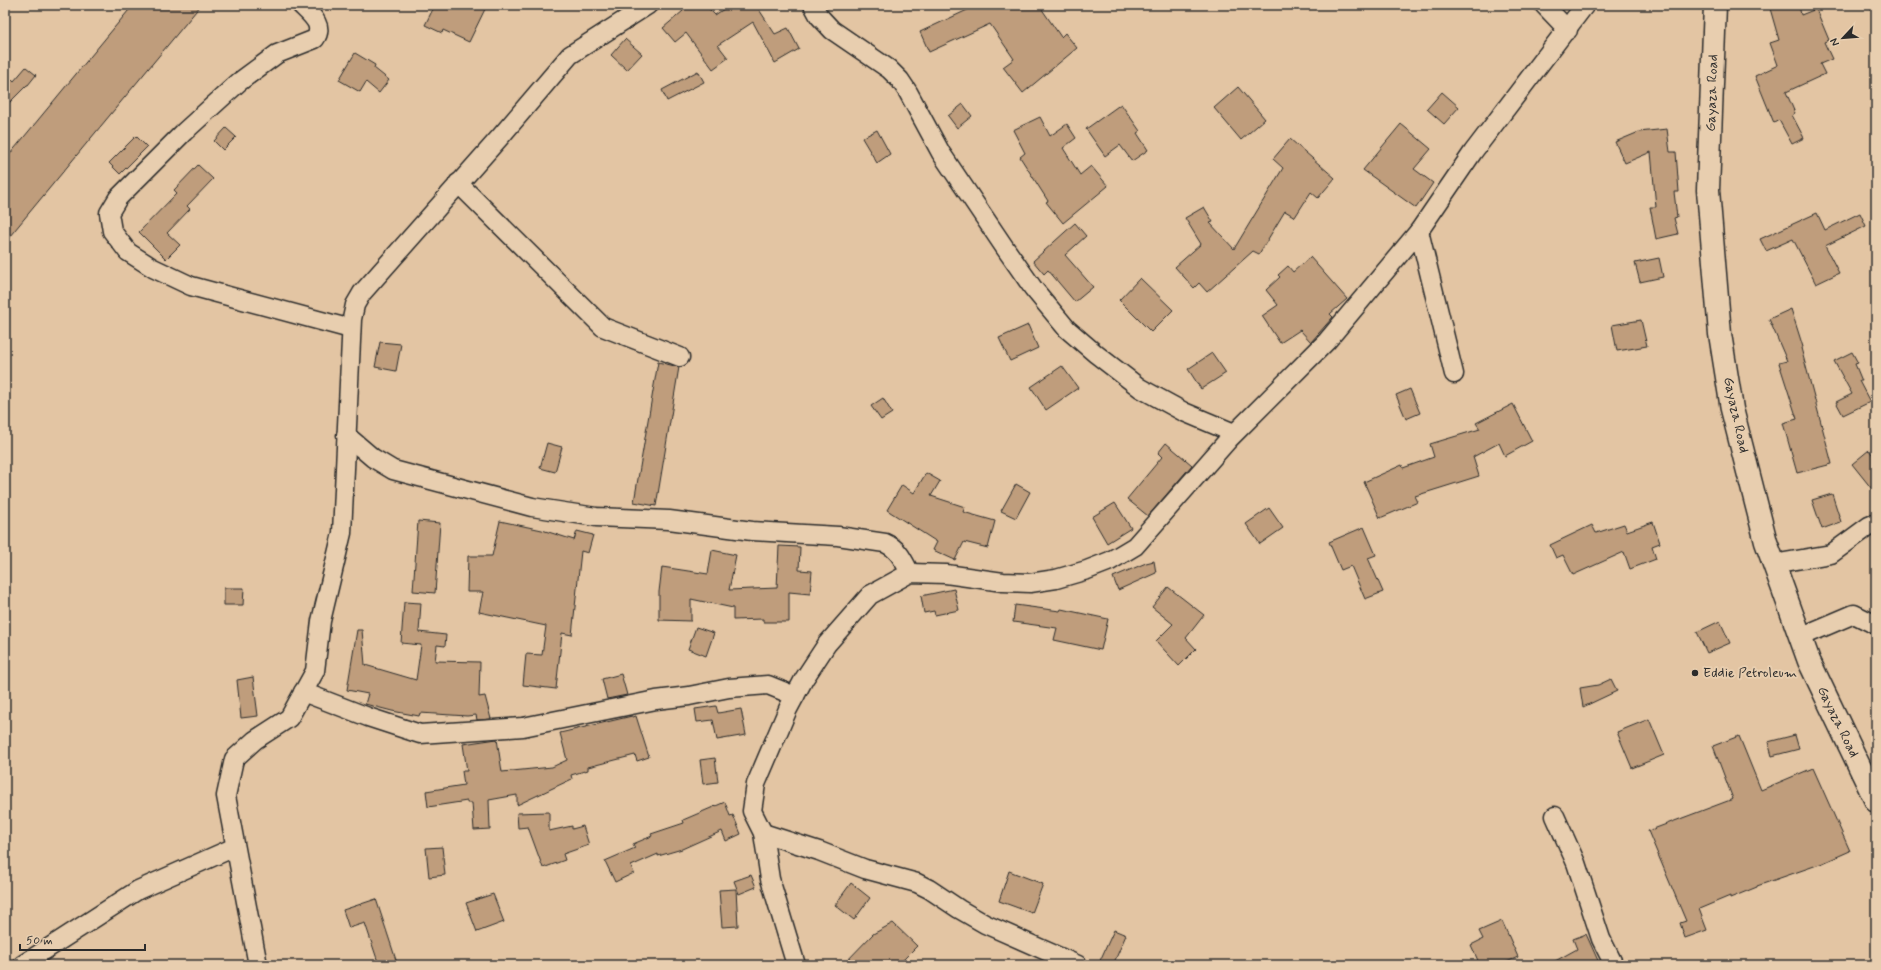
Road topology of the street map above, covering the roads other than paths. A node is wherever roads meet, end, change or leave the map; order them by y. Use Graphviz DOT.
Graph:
graph roads {
  1 [pos="301,5"];
  2 [pos="648,5"];
  3 [pos="813,5"];
  4 [pos="1544,5"];
  5 [pos="1585,5"];
  6 [pos="1715,5"];
  7 [pos="1568,30"];
  8 [pos="458,183"];
  9 [pos="1419,231"];
  10 [pos="351,329"];
  11 [pos="680,357"];
  12 [pos="1454,374"];
  13 [pos="1234,433"];
  14 [pos="346,434"];
  15 [pos="1876,523"];
  16 [pos="1774,564"];
  17 [pos="910,573"];
  18 [pos="1876,625"];
  19 [pos="1800,637"];
  20 [pos="303,692"];
  21 [pos="795,696"];
  22 [pos="1876,801"];
  23 [pos="1555,816"];
  24 [pos="763,833"];
  25 [pos="235,847"];
  26 [pos="1074,964"];
  27 [pos="22,965"];
  28 [pos="258,965"];
  29 [pos="796,965"];
  30 [pos="1614,965"];
  1 -- 10 [label="street"];
  2 -- 8 [label="street"];
  3 -- 13 [label="street"];
  4 -- 7 [label="street"];
  5 -- 7 [label="street"];
  6 -- 16 [label="main road, Gayaza Road"];
  7 -- 9 [label="street"];
  8 -- 10 [label="street"];
  8 -- 11 [label="street"];
  9 -- 12 [label="street"];
  9 -- 13 [label="street"];
  10 -- 14 [label="street"];
  13 -- 17 [label="street"];
  14 -- 17 [label="street"];
  14 -- 20 [label="street"];
  15 -- 16 [label="street"];
  16 -- 19 [label="main road, Gayaza Road"];
  17 -- 21 [label="street"];
  18 -- 19 [label="street"];
  19 -- 22 [label="main road, Gayaza Road"];
  20 -- 21 [label="street"];
  20 -- 25 [label="street"];
  21 -- 24 [label="street"];
  23 -- 30 [label="street"];
  24 -- 26 [label="street"];
  24 -- 29 [label="street"];
  25 -- 27 [label="street"];
  25 -- 28 [label="street"];
}
